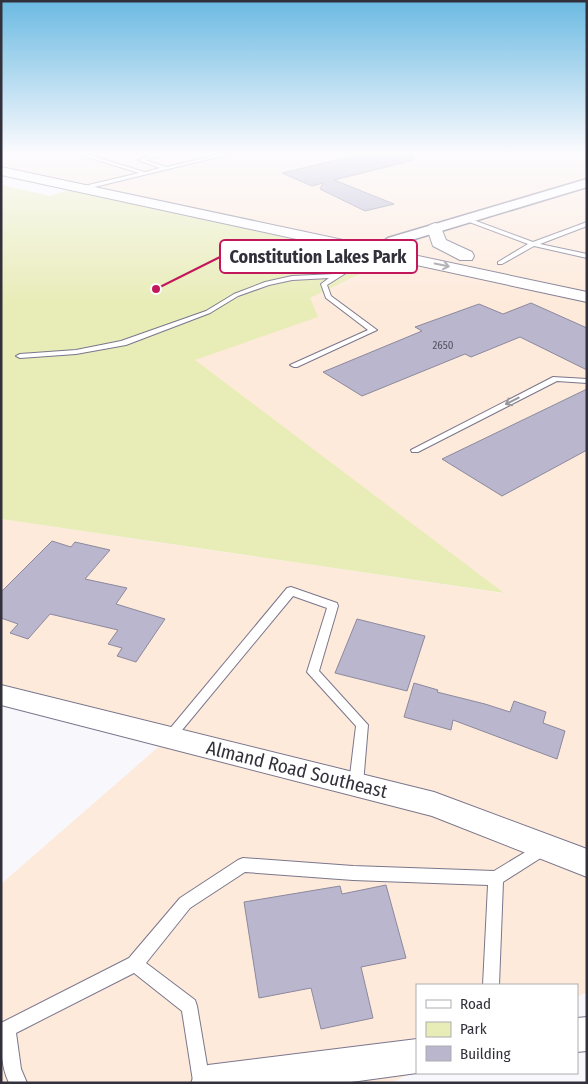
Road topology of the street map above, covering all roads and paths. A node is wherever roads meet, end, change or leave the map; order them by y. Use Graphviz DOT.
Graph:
graph roads {
  1 [pos="158,205"];
  2 [pos="217,205"];
  3 [pos="513,205"];
  4 [pos="466,219"];
  5 [pos="587,224"];
  6 [pos="435,228"];
  7 [pos="393,241"];
  8 [pos="533,244"];
  9 [pos="377,252"];
  10 [pos="466,256"];
  11 [pos="587,256"];
  12 [pos="500,263"];
  13 [pos="337,276"];
  14 [pos="587,281"];
  15 [pos="587,297"];
  16 [pos="20,356"];
  17 [pos="294,365"];
  18 [pos="587,381"];
  19 [pos="415,450"];
  20 [pos="1,694"];
  21 [pos="169,737"];
  22 [pos="356,784"];
  23 [pos="545,847"];
  24 [pos="587,863"];
  25 [pos="496,878"];
  26 [pos="136,964"];
  27 [pos="491,984"];
  28 [pos="416,1056"];
  29 [pos="18,1083"];
  30 [pos="202,1083"];
  31 [pos="208,1083"];
  1 -- 9 [label="highway"];
  2 -- 7 [label="highway"];
  3 -- 4 [label="street"];
  4 -- 6 [label="street"];
  4 -- 8 [label="lane"];
  5 -- 8 [label="lane"];
  6 -- 7 [label="street"];
  6 -- 10 [label="highway"];
  7 -- 9 [label="street"];
  7 -- 10 [label="highway"];
  8 -- 11 [label="lane"];
  8 -- 12 [label="lane"];
  9 -- 13 [label="lane"];
  9 -- 15 [label="highway, one-way"];
  10 -- 12 [label="highway"];
  12 -- 14 [label="highway"];
  13 -- 16 [label="lane"];
  13 -- 17 [label="lane"];
  18 -- 19 [label="lane, one-way"];
  20 -- 21 [label="street, Almand Road Southeast"];
  21 -- 22 [label="street, Almand Road Southeast"];
  21 -- 22 [label="lane"];
  22 -- 23 [label="street, Almand Road Southeast"];
  23 -- 24 [label="street, Almand Road Southeast"];
  23 -- 25 [label="lane"];
  25 -- 26 [label="lane"];
  25 -- 27 [label="lane"];
  26 -- 29 [label="lane"];
  26 -- 30 [label="lane"];
  28 -- 31 [label="street"];
}
